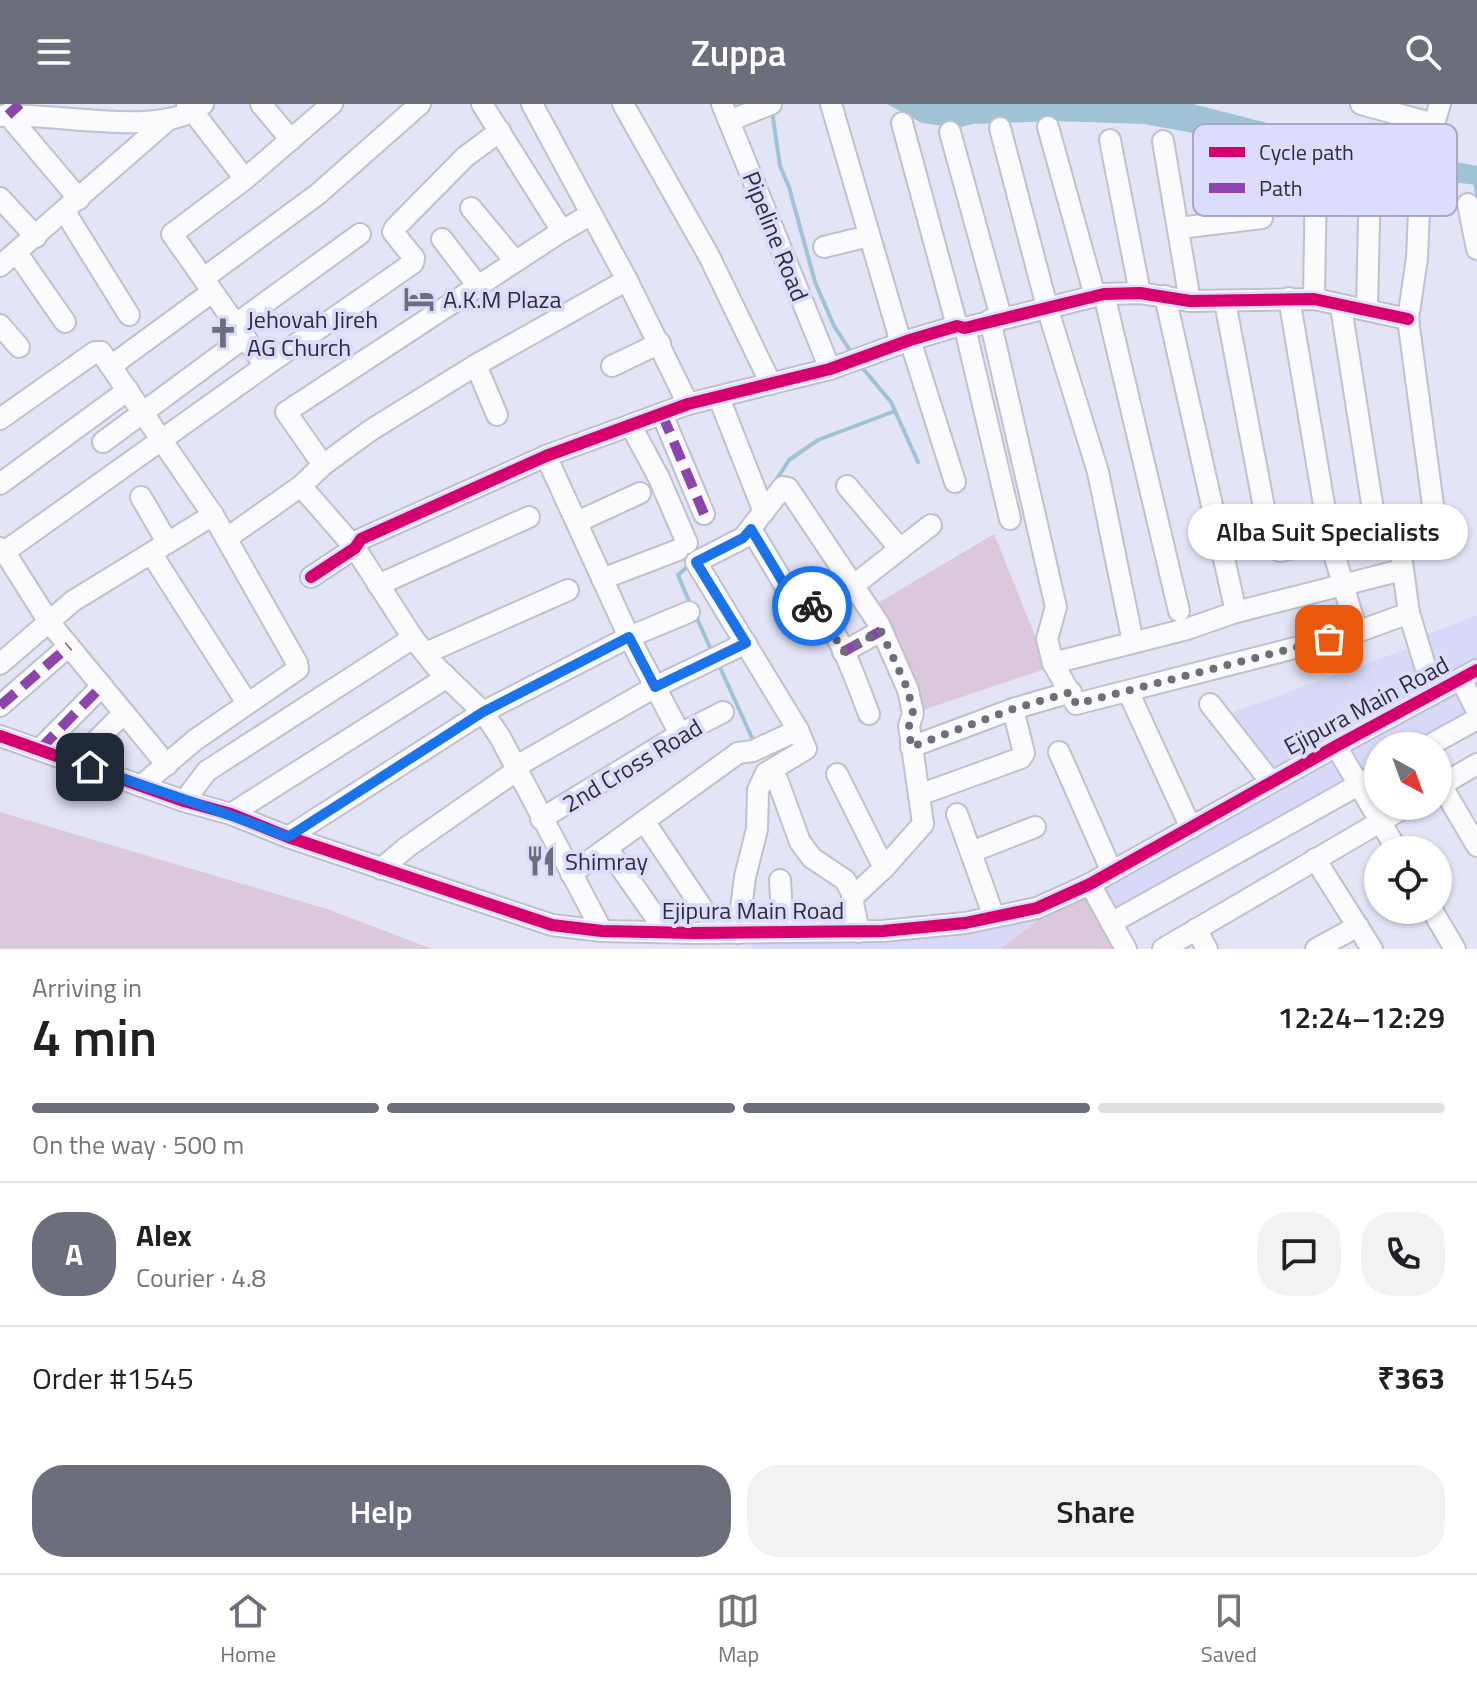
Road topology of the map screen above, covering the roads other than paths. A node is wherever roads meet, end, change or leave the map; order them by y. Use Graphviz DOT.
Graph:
graph roads {
  1 [pos="261,104"];
  2 [pos="332,104"];
  3 [pos="420,104"];
  4 [pos="482,104"];
  5 [pos="532,104"];
  6 [pos="623,104"];
  7 [pos="831,104"];
  8 [pos="1361,104"];
  9 [pos="1440,104"];
  10 [pos="194,106"];
  11 [pos="757,106"];
  12 [pos="725,113"];
  13 [pos="6,114"];
  14 [pos="169,119"];
  15 [pos="902,123"];
  16 [pos="1048,127"];
  17 [pos="1000,128"];
  18 [pos="500,131"];
  19 [pos="950,132"];
  20 [pos="291,140"];
  21 [pos="1110,140"];
  22 [pos="1163,141"];
  23 [pos="245,179"];
  24 [pos="0,198"];
  25 [pos="1468,204"];
  26 [pos="72,206"];
  27 [pos="471,208"];
  28 [pos="590,215"];
  29 [pos="1229,216"];
  30 [pos="1262,216"];
  31 [pos="1315,216"];
  32 [pos="1369,216"];
  33 [pos="1419,216"];
  34 [pos="1230,222"];
  35 [pos="1179,228"];
  36 [pos="562,231"];
  37 [pos="360,234"];
  38 [pos="869,236"];
  39 [pos="36,237"];
  40 [pos="442,239"];
  41 [pos="824,247"];
  42 [pos="1477,249"];
  43 [pos="17,253"];
  44 [pos="515,261"];
  45 [pos="0,266"];
  46 [pos="627,280"];
  47 [pos="208,285"];
  48 [pos="478,286"];
  49 [pos="1140,293"];
  50 [pos="1100,295"];
  51 [pos="1165,296"];
  52 [pos="1289,298"];
  53 [pos="1314,299"];
  54 [pos="1190,301"];
  55 [pos="1225,302"];
  56 [pos="1047,307"];
  57 [pos="1341,307"];
  58 [pos="1367,309"];
  59 [pos="129,315"];
  60 [pos="996,319"];
  61 [pos="1408,319"];
  62 [pos="65,322"];
  63 [pos="0,325"];
  64 [pos="961,327"];
  65 [pos="240,330"];
  66 [pos="905,341"];
  67 [pos="660,343"];
  68 [pos="19,347"];
  69 [pos="476,365"];
  70 [pos="111,366"];
  71 [pos="265,366"];
  72 [pos="612,366"];
  73 [pos="830,369"];
  74 [pos="771,384"];
  75 [pos="128,390"];
  76 [pos="719,398"];
  77 [pos="688,404"];
  78 [pos="142,413"];
  79 [pos="662,414"];
  80 [pos="497,415"];
  81 [pos="0,419"];
  82 [pos="631,426"];
  83 [pos="161,441"];
  84 [pos="103,442"];
  85 [pos="546,456"];
  86 [pos="323,465"];
  87 [pos="955,482"];
  88 [pos="0,484"];
  89 [pos="301,486"];
  90 [pos="847,486"];
  91 [pos="640,493"];
  92 [pos="141,497"];
  93 [pos="704,514"];
  94 [pos="213,515"];
  95 [pos="529,517"];
  96 [pos="1010,519"];
  97 [pos="757,521"];
  98 [pos="577,522"];
  99 [pos="931,525"];
  100 [pos="1398,533"];
  101 [pos="227,538"];
  102 [pos="1330,540"];
  103 [pos="159,547"];
  104 [pos="355,548"];
  105 [pos="2,549"];
  106 [pos="900,549"];
  107 [pos="688,552"];
  108 [pos="1402,570"];
  109 [pos="311,577"];
  110 [pos="602,579"];
  111 [pos="1343,584"];
  112 [pos="378,585"];
  113 [pos="854,585"];
  114 [pos="568,590"];
  115 [pos="1179,611"];
  116 [pos="689,612"];
  117 [pos="1236,612"];
  118 [pos="1409,613"];
  119 [pos="49,622"];
  120 [pos="881,631"];
  121 [pos="1357,632"];
  122 [pos="629,637"];
  123 [pos="1133,642"];
  124 [pos="746,643"];
  125 [pos="69,646"];
  126 [pos="419,646"];
  127 [pos="843,652"];
  128 [pos="1053,663"];
  129 [pos="0,664"];
  130 [pos="445,675"];
  131 [pos="1469,675"];
  132 [pos="102,686"];
  133 [pos="655,687"];
  134 [pos="1071,692"];
  135 [pos="1433,692"];
  136 [pos="1132,700"];
  137 [pos="247,703"];
  138 [pos="1210,704"];
  139 [pos="0,706"];
  140 [pos="1013,709"];
  141 [pos="1477,711"];
  142 [pos="483,712"];
  143 [pos="723,712"];
  144 [pos="124,713"];
  145 [pos="869,714"];
  146 [pos="1477,719"];
  147 [pos="798,730"];
  148 [pos="1452,733"];
  149 [pos="680,734"];
  150 [pos="0,736"];
  151 [pos="1336,746"];
  152 [pos="911,747"];
  153 [pos="40,749"];
  154 [pos="1059,752"];
  155 [pos="75,762"];
  156 [pos="1477,764"];
  157 [pos="167,765"];
  158 [pos="516,771"];
  159 [pos="766,773"];
  160 [pos="837,774"];
  161 [pos="1452,778"];
  162 [pos="1364,781"];
  163 [pos="1271,782"];
  164 [pos="1358,784"];
  165 [pos="141,786"];
  166 [pos="919,795"];
  167 [pos="184,801"];
  168 [pos="1452,807"];
  169 [pos="231,814"];
  170 [pos="957,814"];
  171 [pos="541,819"];
  172 [pos="1383,820"];
  173 [pos="644,821"];
  174 [pos="1380,822"];
  175 [pos="1035,827"];
  176 [pos="1191,828"];
  177 [pos="1388,836"];
  178 [pos="288,837"];
  179 [pos="1477,846"];
  180 [pos="607,848"];
  181 [pos="971,852"];
  182 [pos="1315,859"];
  183 [pos="884,868"];
  184 [pos="381,869"];
  185 [pos="1112,872"];
  186 [pos="571,874"];
  187 [pos="780,880"];
  188 [pos="1090,884"];
  189 [pos="854,897"];
  190 [pos="994,917"];
  191 [pos="1111,923"];
  192 [pos="1440,924"];
  193 [pos="1358,926"];
  194 [pos="1196,929"];
  195 [pos="602,931"];
  196 [pos="666,932"];
  197 [pos="729,933"];
  198 [pos="847,937"];
  199 [pos="788,938"];
  200 [pos="884,940"];
  201 [pos="1126,949"];
  202 [pos="1163,949"];
  203 [pos="1207,949"];
  204 [pos="1316,949"];
  205 [pos="1372,949"];
  206 [pos="1455,949"];
  1 -- 20 [label="street"];
  2 -- 20 [label="street"];
  3 -- 47 [label="street"];
  4 -- 18 [label="street"];
  5 -- 28 [label="street"];
  6 -- 74 [label="street"];
  7 -- 38 [label="street"];
  8 -- 9 [label="street"];
  10 -- 14 [label="street"];
  10 -- 23 [label="street"];
  11 -- 12 [label="street"];
  12 -- 73 [label="street, Pipeline Road"];
  13 -- 14 [label="street"];
  13 -- 26 [label="street"];
  14 -- 26 [label="street"];
  15 -- 64 [label="street"];
  16 -- 50 [label="street"];
  17 -- 56 [label="street"];
  18 -- 36 [label="street"];
  18 -- 71 [label="street"];
  19 -- 60 [label="street"];
  20 -- 23 [label="street"];
  21 -- 49 [label="street"];
  22 -- 35 [label="street"];
  23 -- 47 [label="street"];
  24 -- 39 [label="street"];
  25 -- 42 [label="street"];
  26 -- 39 [label="street"];
  26 -- 59 [label="street"];
  27 -- 44 [label="street"];
  28 -- 36 [label="street"];
  28 -- 46 [label="street"];
  29 -- 34 [label="street"];
  30 -- 34 [label="street"];
  31 -- 53 [label="street"];
  32 -- 58 [label="street"];
  33 -- 61 [label="street"];
  34 -- 35 [label="street"];
  35 -- 54 [label="street"];
  36 -- 44 [label="street"];
  37 -- 65 [label="street"];
  38 -- 41 [label="street"];
  38 -- 66 [label="street"];
  39 -- 43 [label="street"];
  40 -- 48 [label="street"];
  43 -- 45 [label="street"];
  43 -- 62 [label="street"];
  44 -- 48 [label="street"];
  46 -- 67 [label="street"];
  46 -- 69 [label="street"];
  47 -- 65 [label="street"];
  47 -- 70 [label="street"];
  48 -- 86 [label="street"];
  49 -- 50 [label="street"];
  49 -- 51 [label="street"];
  50 -- 56 [label="street"];
  50 -- 115 [label="street"];
  51 -- 54 [label="street"];
  51 -- 117 [label="street"];
  52 -- 53 [label="street"];
  52 -- 55 [label="street"];
  52 -- 102 [label="street"];
  53 -- 57 [label="street"];
  54 -- 55 [label="street"];
  55 -- 102 [label="street"];
  56 -- 60 [label="street"];
  56 -- 123 [label="street"];
  57 -- 58 [label="street"];
  57 -- 100 [label="street"];
  58 -- 61 [label="street"];
  60 -- 64 [label="street"];
  60 -- 128 [label="street"];
  61 -- 100 [label="street"];
  63 -- 68 [label="street"];
  64 -- 66 [label="street"];
  64 -- 96 [label="street"];
  65 -- 71 [label="street"];
  65 -- 78 [label="street"];
  66 -- 73 [label="street"];
  66 -- 87 [label="street"];
  67 -- 72 [label="street"];
  67 -- 77 [label="street"];
  69 -- 80 [label="street"];
  69 -- 86 [label="street"];
  70 -- 75 [label="street"];
  70 -- 81 [label="street"];
  71 -- 83 [label="street"];
  73 -- 74 [label="street"];
  74 -- 76 [label="street"];
  75 -- 78 [label="street"];
  75 -- 88 [label="street"];
  76 -- 77 [label="street"];
  76 -- 97 [label="street"];
  77 -- 79 [label="street"];
  78 -- 83 [label="street"];
  78 -- 84 [label="street"];
  79 -- 82 [label="street"];
  79 -- 93 [label="street"];
  82 -- 85 [label="street"];
  82 -- 107 [label="street"];
  83 -- 94 [label="street"];
  83 -- 105 [label="street"];
  85 -- 98 [label="street"];
  85 -- 104 [label="street"];
  86 -- 89 [label="street"];
  89 -- 101 [label="street"];
  89 -- 104 [label="street"];
  90 -- 106 [label="street"];
  91 -- 98 [label="street"];
  92 -- 103 [label="street"];
  94 -- 101 [label="street"];
  94 -- 103 [label="street"];
  95 -- 112 [label="street"];
  97 -- 107 [label="street"];
  97 -- 113 [label="street"];
  97 -- 127 [label="street"];
  98 -- 110 [label="street"];
  99 -- 106 [label="street"];
  100 -- 108 [label="street"];
  101 -- 137 [label="street"];
  102 -- 111 [label="street"];
  103 -- 119 [label="street"];
  103 -- 137 [label="street"];
  104 -- 109 [label="street"];
  104 -- 112 [label="street"];
  105 -- 119 [label="street"];
  106 -- 113 [label="street"];
  107 -- 110 [label="street"];
  107 -- 124 [label="street"];
  108 -- 111 [label="street"];
  108 -- 118 [label="street"];
  110 -- 122 [label="street"];
  111 -- 117 [label="street"];
  111 -- 121 [label="street"];
  112 -- 126 [label="street"];
  113 -- 120 [label="street"];
  114 -- 126 [label="street"];
  116 -- 122 [label="street"];
  117 -- 123 [label="street"];
  118 -- 121 [label="street"];
  118 -- 135 [label="street"];
  119 -- 125 [label="street"];
  119 -- 129 [label="street"];
  120 -- 127 [label="street"];
  120 -- 152 [label="street"];
  121 -- 134 [label="street"];
  122 -- 133 [label="street"];
  122 -- 142 [label="street"];
  123 -- 128 [label="street"];
  124 -- 133 [label="street"];
  124 -- 147 [label="street"];
  125 -- 132 [label="street"];
  125 -- 139 [label="street"];
  126 -- 130 [label="street"];
  126 -- 167 [label="street"];
  127 -- 145 [label="street"];
  128 -- 134 [label="street"];
  130 -- 142 [label="street"];
  130 -- 169 [label="street"];
  131 -- 135 [label="street, Ejipura Main Road"];
  131 -- 141 [label="street"];
  132 -- 144 [label="street"];
  132 -- 153 [label="street"];
  133 -- 149 [label="street"];
  133 -- 158 [label="street"];
  134 -- 140 [label="street"];
  135 -- 151 [label="street, Ejipura Main Road"];
  136 -- 176 [label="street"];
  137 -- 157 [label="street"];
  138 -- 163 [label="street"];
  140 -- 152 [label="street"];
  140 -- 166 [label="street"];
  142 -- 158 [label="street"];
  142 -- 178 [label="street"];
  143 -- 149 [label="street, 2nd Cross Road"];
  144 -- 155 [label="street"];
  144 -- 157 [label="street"];
  146 -- 148 [label="street"];
  147 -- 159 [label="street"];
  147 -- 173 [label="street"];
  149 -- 171 [label="street, 2nd Cross Road"];
  150 -- 153 [label="street, Ejipura Main Road"];
  151 -- 163 [label="street, Ejipura Main Road"];
  151 -- 164 [label="street"];
  152 -- 166 [label="street"];
  153 -- 155 [label="street, Ejipura Main Road"];
  154 -- 185 [label="street"];
  155 -- 165 [label="street, Ejipura Main Road"];
  156 -- 161 [label="street"];
  157 -- 165 [label="street"];
  158 -- 171 [label="street"];
  158 -- 184 [label="street"];
  159 -- 189 [label="street"];
  159 -- 197 [label="street"];
  160 -- 183 [label="street"];
  162 -- 164 [label="street"];
  163 -- 176 [label="street, Ejipura Main Road"];
  164 -- 174 [label="street"];
  164 -- 191 [label="street"];
  165 -- 167 [label="street, Ejipura Main Road"];
  166 -- 183 [label="street"];
  167 -- 169 [label="street, Ejipura Main Road"];
  168 -- 179 [label="street"];
  169 -- 178 [label="street, Ejipura Main Road"];
  170 -- 181 [label="street"];
  171 -- 186 [label="street"];
  172 -- 174 [label="street"];
  173 -- 180 [label="street"];
  173 -- 197 [label="street"];
  174 -- 177 [label="street"];
  174 -- 182 [label="street"];
  175 -- 181 [label="street"];
  176 -- 185 [label="street, Ejipura Main Road"];
  178 -- 184 [label="street, Ejipura Main Road"];
  180 -- 186 [label="street"];
  180 -- 196 [label="street"];
  181 -- 190 [label="street"];
  182 -- 193 [label="street"];
  182 -- 194 [label="street"];
  183 -- 189 [label="street"];
  184 -- 195 [label="street, Ejipura Main Road"];
  185 -- 188 [label="street, Ejipura Main Road"];
  186 -- 195 [label="street"];
  187 -- 199 [label="street"];
  188 -- 190 [label="street, Ejipura Main Road"];
  188 -- 191 [label="street"];
  189 -- 198 [label="street"];
  190 -- 200 [label="street, Ejipura Main Road"];
  191 -- 201 [label="street"];
  192 -- 206 [label="street"];
  193 -- 204 [label="street"];
  193 -- 205 [label="street"];
  194 -- 202 [label="street"];
  194 -- 203 [label="street"];
  195 -- 196 [label="street, Ejipura Main Road"];
  196 -- 197 [label="street, Ejipura Main Road"];
  197 -- 199 [label="street, Ejipura Main Road"];
  198 -- 199 [label="street, Ejipura Main Road"];
  198 -- 200 [label="street, Ejipura Main Road"];
}
